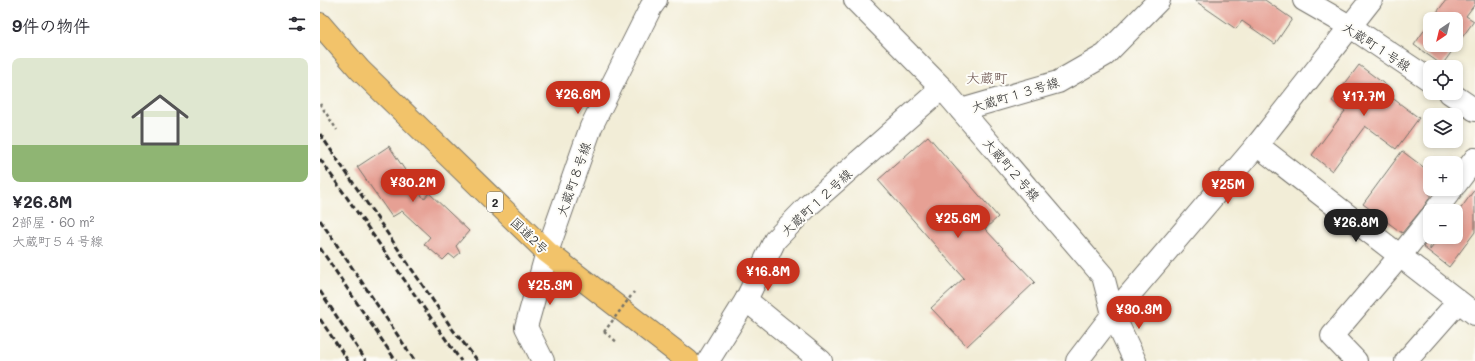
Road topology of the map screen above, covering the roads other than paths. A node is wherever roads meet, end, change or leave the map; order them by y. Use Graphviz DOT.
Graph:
graph roads {
  1 [pos="656,0"];
  2 [pos="855,0"];
  3 [pos="1159,0"];
  4 [pos="1304,0"];
  5 [pos="1371,0"];
  6 [pos="320,24"];
  7 [pos="1350,27"];
  8 [pos="1423,75"];
  9 [pos="942,88"];
  10 [pos="1460,100"];
  11 [pos="961,110"];
  12 [pos="1475,110"];
  13 [pos="1257,145"];
  14 [pos="1475,159"];
  15 [pos="1463,175"];
  16 [pos="1447,196"];
  17 [pos="1440,204"];
  18 [pos="1423,227"];
  19 [pos="547,252"];
  20 [pos="1400,256"];
  21 [pos="746,300"];
  22 [pos="1458,302"];
  23 [pos="1112,314"];
  24 [pos="1475,314"];
  25 [pos="683,360"];
  26 [pos="543,361"];
  27 [pos="708,361"];
  28 [pos="821,361"];
  29 [pos="1077,361"];
  30 [pos="1135,361"];
  31 [pos="1356,361"];
  32 [pos="1406,361"];
  1 -- 19 [label="street, 大蔵町８号線"];
  2 -- 9 [label="street, 大蔵町２号線"];
  3 -- 11 [label="street, 大蔵町１３号線"];
  4 -- 7 [label="street, 大蔵町１号線"];
  5 -- 7 [label="street"];
  6 -- 19 [label="highway, 国道2号 / 2"];
  7 -- 8 [label="street, 大蔵町１号線"];
  7 -- 13 [label="street"];
  9 -- 11 [label="street, 大蔵町２号線"];
  9 -- 21 [label="street, 大蔵町１２号線"];
  10 -- 12 [label="street"];
  11 -- 23 [label="street, 大蔵町２号線"];
  13 -- 20 [label="street"];
  13 -- 23 [label="street"];
  14 -- 15 [label="street"];
  16 -- 17 [label="street"];
  18 -- 20 [label="street"];
  19 -- 25 [label="highway, 国道2号 / 2"];
  19 -- 26 [label="street, 大蔵町８号線"];
  20 -- 22 [label="street"];
  20 -- 31 [label="street"];
  21 -- 27 [label="street, 大蔵町１２号線"];
  21 -- 28 [label="street"];
  22 -- 24 [label="street"];
  22 -- 32 [label="street"];
  23 -- 29 [label="street"];
  23 -- 30 [label="street, 大蔵町２号線"];
}
